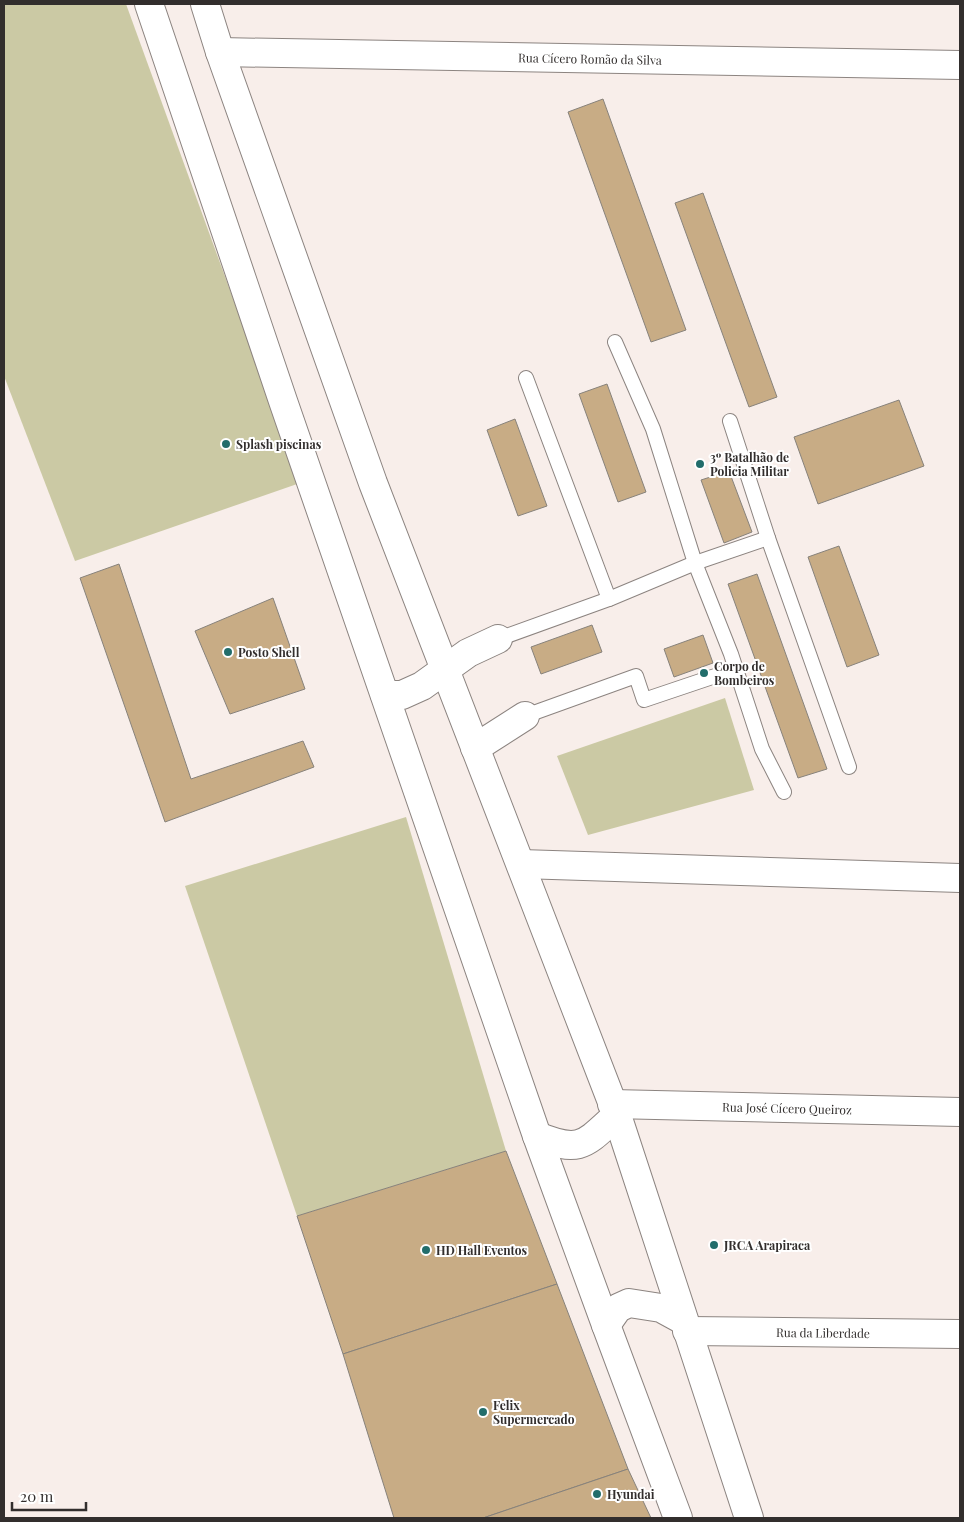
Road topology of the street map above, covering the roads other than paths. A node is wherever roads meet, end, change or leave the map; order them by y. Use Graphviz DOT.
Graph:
graph roads {
  1 [pos="149,4"];
  2 [pos="205,4"];
  3 [pos="220,52"];
  4 [pos="960,65"];
  5 [pos="615,342"];
  6 [pos="526,378"];
  7 [pos="730,421"];
  8 [pos="768,538"];
  9 [pos="696,563"];
  10 [pos="609,599"];
  11 [pos="498,639"];
  12 [pos="736,668"];
  13 [pos="444,670"];
  14 [pos="385,694"];
  15 [pos="525,716"];
  16 [pos="476,748"];
  17 [pos="850,767"];
  18 [pos="784,792"];
  19 [pos="521,864"];
  20 [pos="960,878"];
  21 [pos="615,1109"];
  22 [pos="960,1112"];
  23 [pos="538,1136"];
  24 [pos="606,1325"];
  25 [pos="685,1325"];
  26 [pos="960,1334"];
  27 [pos="678,1518"];
  28 [pos="749,1518"];
  1 -- 14 [label="main road"];
  2 -- 3 [label="main road"];
  3 -- 4 [label="main road, Rua Cícero Romão da Silva"];
  3 -- 13 [label="main road"];
  5 -- 9 [label="lane"];
  6 -- 10 [label="lane"];
  7 -- 8 [label="lane"];
  8 -- 9 [label="lane"];
  8 -- 17 [label="lane"];
  9 -- 10 [label="lane"];
  9 -- 12 [label="lane"];
  10 -- 11 [label="lane"];
  11 -- 13 [label="main road"];
  12 -- 15 [label="lane"];
  12 -- 18 [label="lane"];
  13 -- 14 [label="main road"];
  13 -- 16 [label="main road"];
  14 -- 23 [label="main road"];
  15 -- 16 [label="main road"];
  16 -- 19 [label="main road"];
  19 -- 20 [label="main road"];
  19 -- 21 [label="main road"];
  21 -- 22 [label="main road, Rua José Cícero Queiroz"];
  21 -- 23 [label="main road"];
  21 -- 25 [label="main road"];
  23 -- 24 [label="main road"];
  24 -- 25 [label="main road"];
  24 -- 27 [label="main road"];
  25 -- 26 [label="main road, Rua da Liberdade"];
  25 -- 28 [label="main road"];
}
